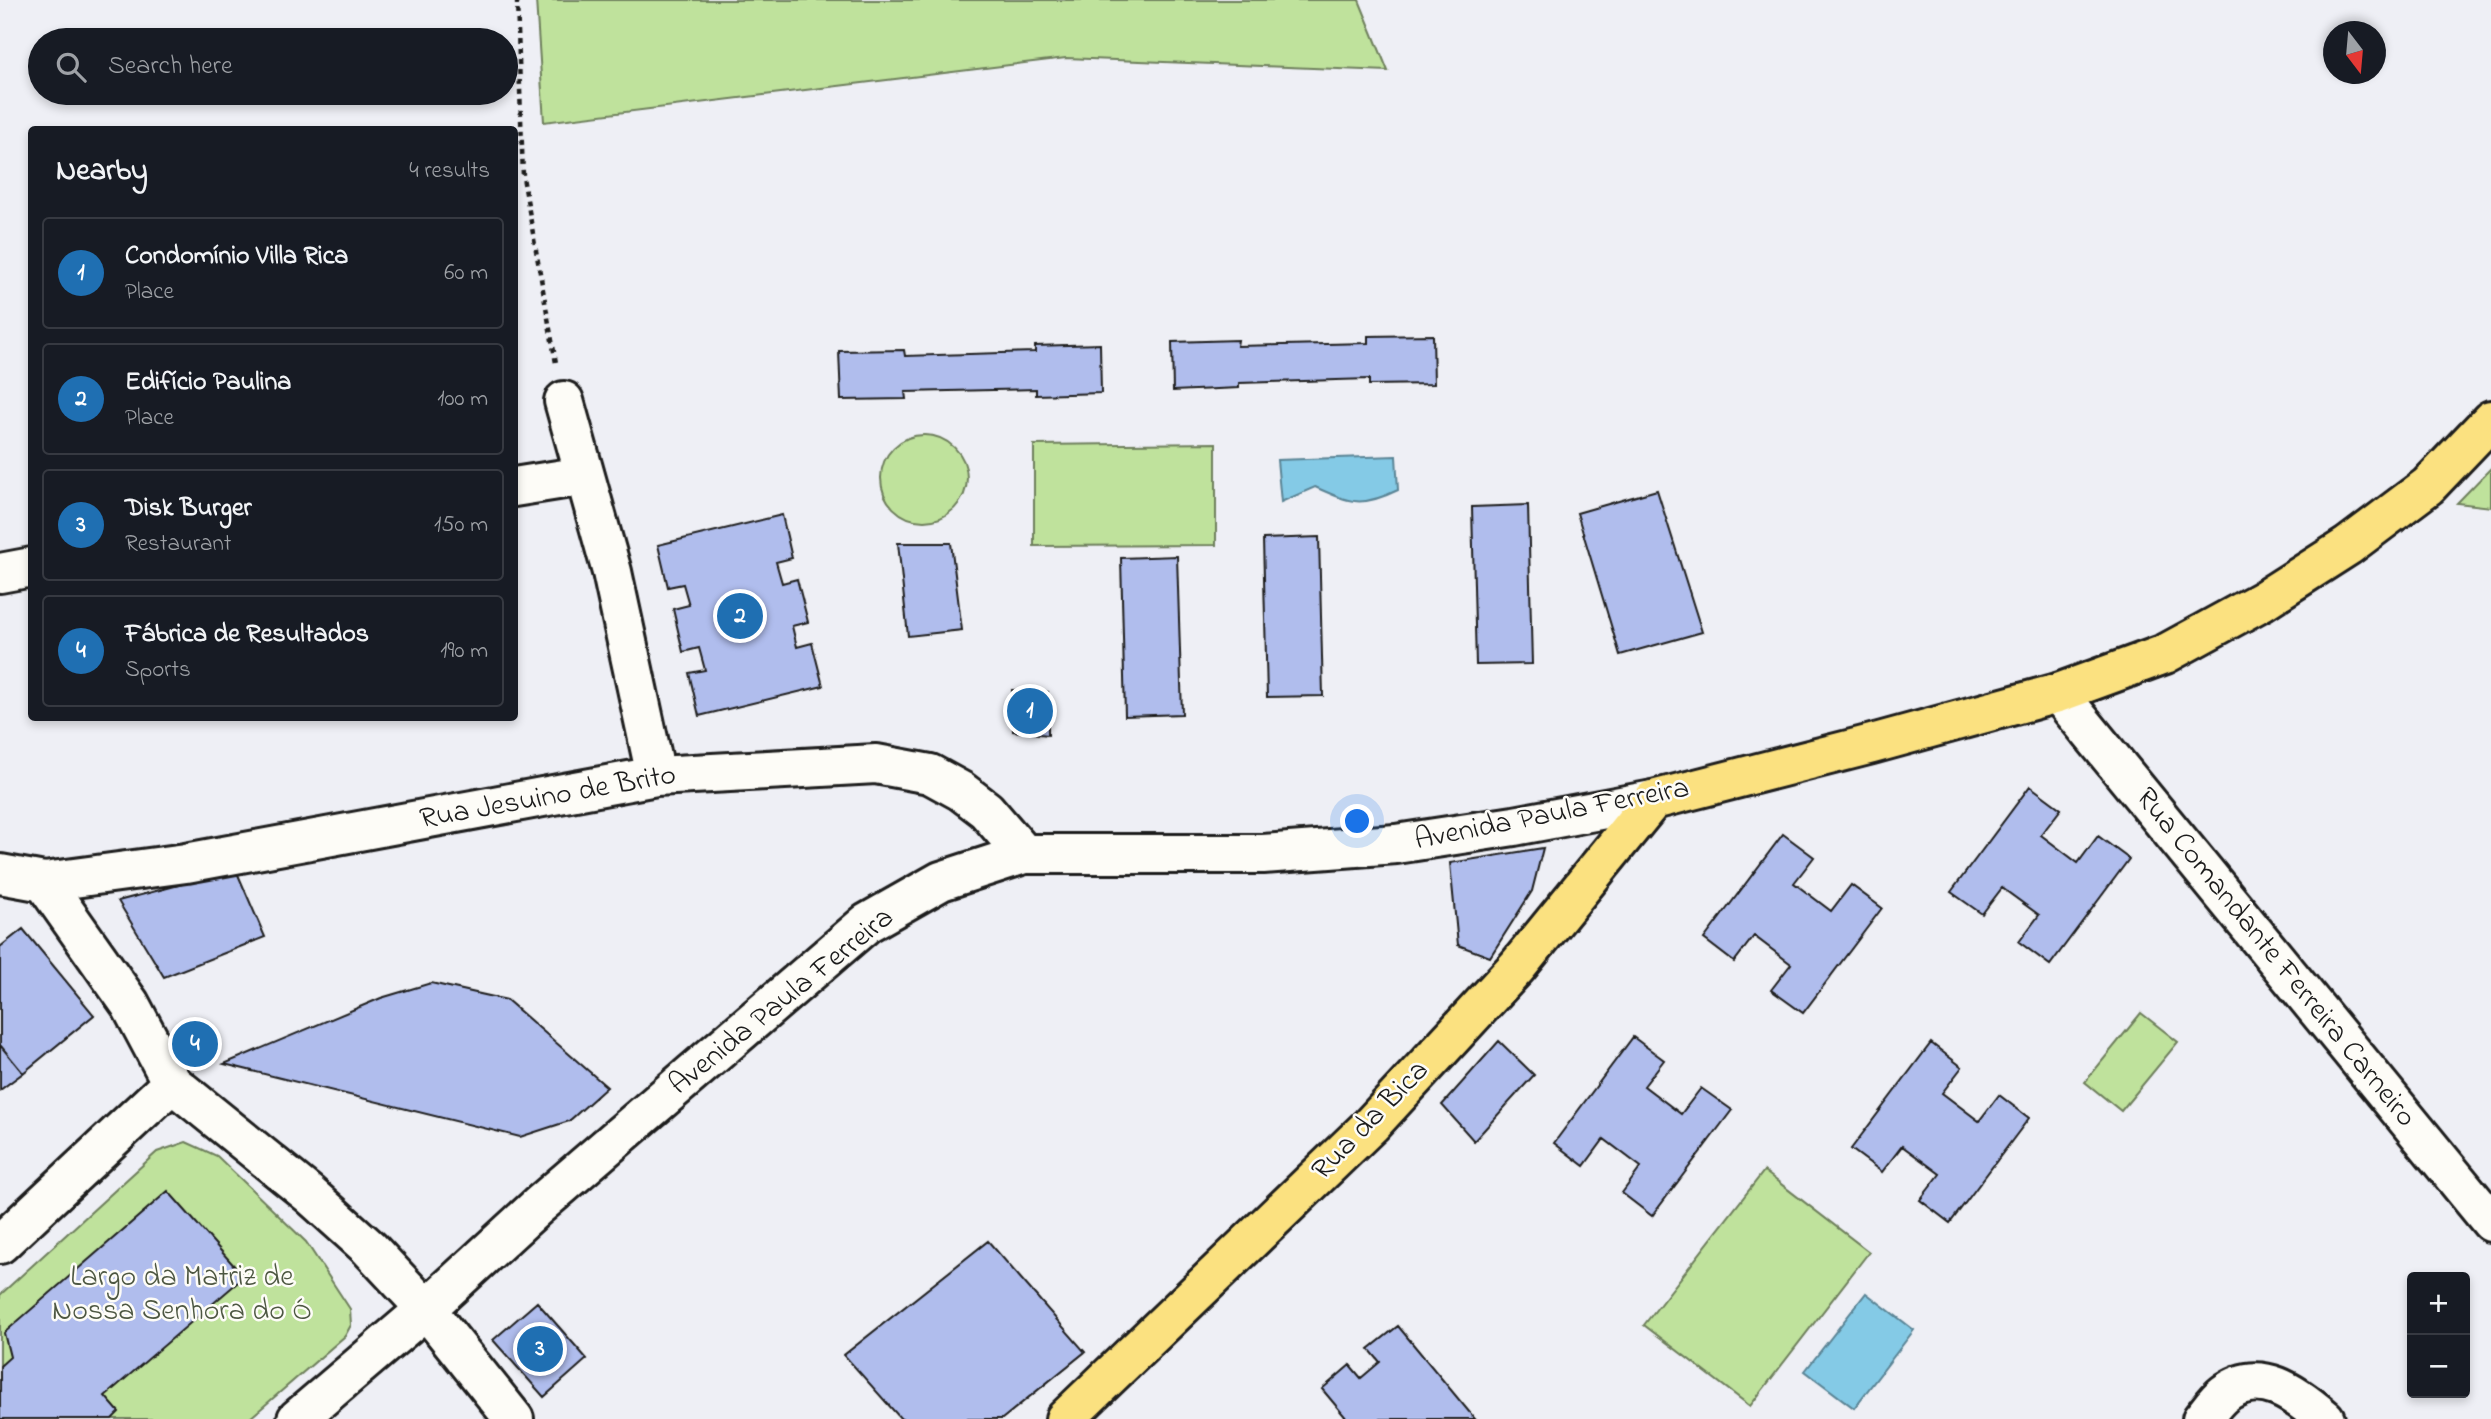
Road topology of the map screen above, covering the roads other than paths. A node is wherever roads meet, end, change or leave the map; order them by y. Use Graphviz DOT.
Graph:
graph roads {
  1 [pos="564,401"];
  2 [pos="2491,420"];
  3 [pos="583,476"];
  4 [pos="518,486"];
  5 [pos="28,568"];
  6 [pos="0,573"];
  7 [pos="2058,693"];
  8 [pos="656,776"];
  9 [pos="1654,800"];
  10 [pos="1024,854"];
  11 [pos="1,875"];
  12 [pos="44,882"];
  13 [pos="172,1083"];
  14 [pos="2491,1222"];
  15 [pos="0,1244"];
  16 [pos="426,1309"];
  17 [pos="297,1419"];
  18 [pos="514,1419"];
  19 [pos="1065,1419"];
  20 [pos="2202,1419"];
  21 [pos="2325,1419"];
  1 -- 3 [label="street"];
  2 -- 7 [label="main road, Avenida Paula Ferreira"];
  3 -- 4 [label="street"];
  3 -- 8 [label="street"];
  5 -- 6 [label="street"];
  7 -- 9 [label="main road, Avenida Paula Ferreira"];
  7 -- 14 [label="street, Rua Comandante Ferreira Carneiro"];
  8 -- 10 [label="street, Rua Jesuino de Brito"];
  8 -- 12 [label="street, Rua Jesuino de Brito"];
  9 -- 10 [label="street, Avenida Paula Ferreira"];
  9 -- 19 [label="main road, Rua da Bica"];
  10 -- 16 [label="street, Avenida Paula Ferreira"];
  11 -- 12 [label="street, Rua Jesuino de Brito"];
  12 -- 13 [label="street"];
  13 -- 15 [label="street"];
  13 -- 16 [label="street"];
  16 -- 17 [label="street"];
  16 -- 18 [label="street"];
  20 -- 21 [label="street"];
}
